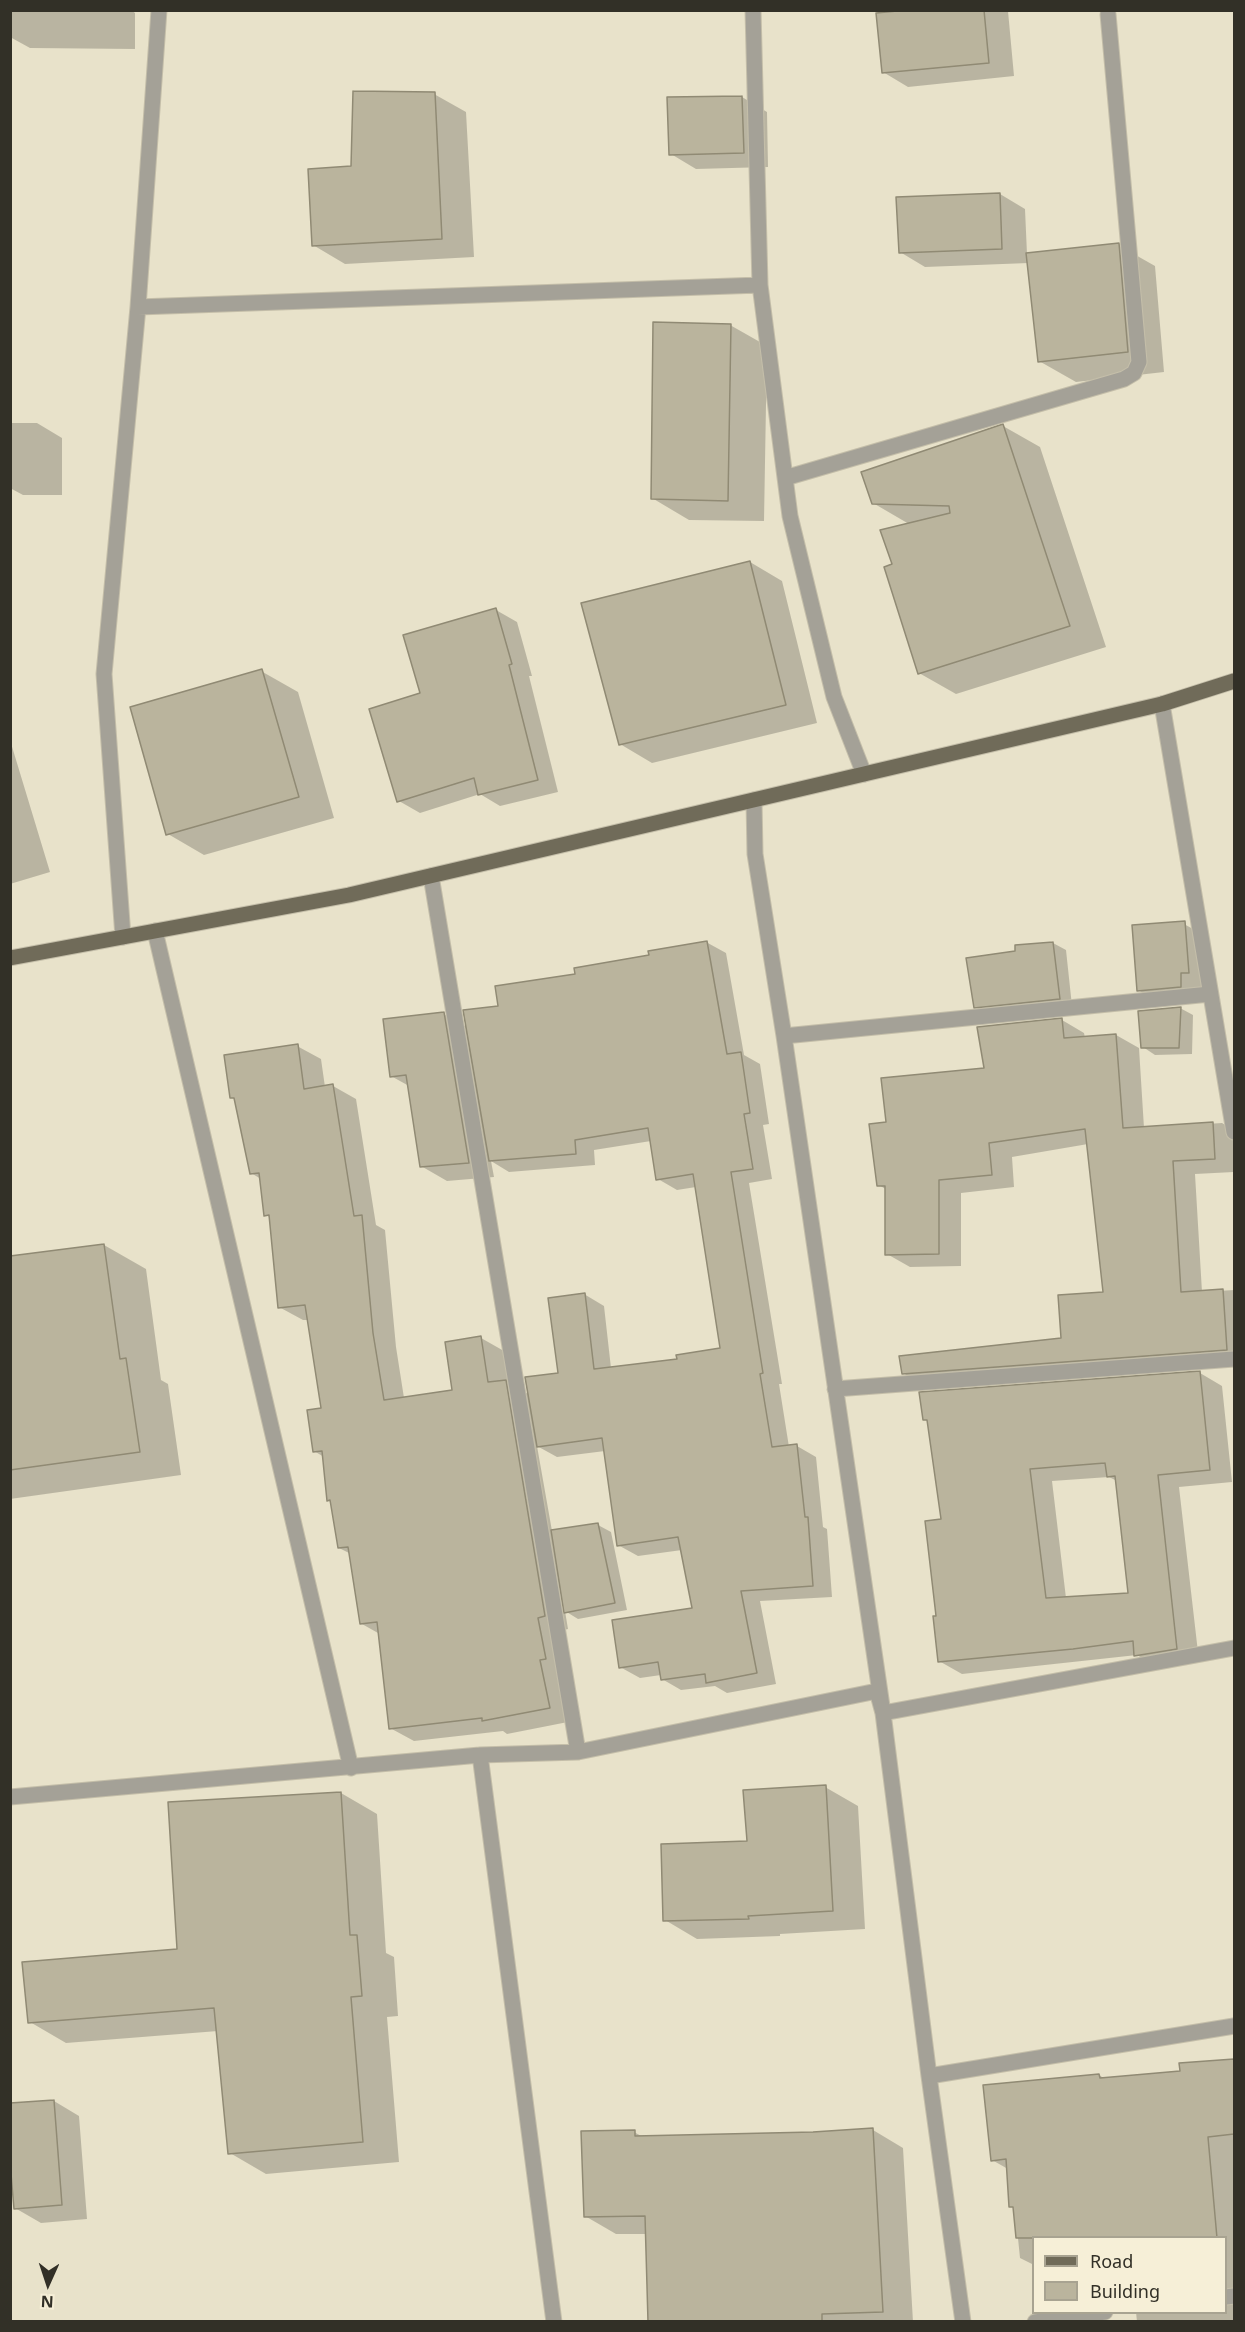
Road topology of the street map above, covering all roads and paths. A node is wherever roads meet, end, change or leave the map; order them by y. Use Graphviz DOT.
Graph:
graph roads {
  1 [pos="159,10"];
  2 [pos="753,10"];
  3 [pos="1108,14"];
  4 [pos="760,285"];
  5 [pos="138,306"];
  6 [pos="785,478"];
  7 [pos="1234,681"];
  8 [pos="1162,704"];
  9 [pos="864,774"];
  10 [pos="754,800"];
  11 [pos="431,876"];
  12 [pos="155,931"];
  13 [pos="123,937"];
  14 [pos="10,958"];
  15 [pos="1210,994"];
  16 [pos="784,1036"];
  17 [pos="1234,1132"];
  18 [pos="1234,1359"];
  19 [pos="835,1389"];
  20 [pos="1234,1648"];
  21 [pos="883,1713"];
  22 [pos="578,1752"];
  23 [pos="480,1755"];
  24 [pos="351,1768"];
  25 [pos="10,1797"];
  26 [pos="1234,2026"];
  27 [pos="929,2076"];
  28 [pos="1097,2314"];
  29 [pos="554,2322"];
  30 [pos="963,2322"];
  31 [pos="1035,2322"];
  1 -- 5 [label="street"];
  2 -- 4 [label="street"];
  3 -- 6 [label="street"];
  4 -- 5 [label="street"];
  4 -- 6 [label="street"];
  5 -- 13 [label="street"];
  6 -- 9 [label="street"];
  7 -- 8 [label="main road"];
  8 -- 9 [label="main road"];
  8 -- 15 [label="street"];
  9 -- 10 [label="main road"];
  10 -- 11 [label="main road"];
  10 -- 16 [label="street"];
  11 -- 12 [label="main road"];
  11 -- 22 [label="street"];
  12 -- 13 [label="main road"];
  12 -- 24 [label="street"];
  13 -- 14 [label="main road"];
  15 -- 16 [label="street"];
  15 -- 17 [label="street"];
  16 -- 19 [label="street"];
  18 -- 19 [label="street"];
  19 -- 21 [label="street"];
  20 -- 21 [label="street"];
  21 -- 22 [label="street"];
  21 -- 27 [label="street"];
  22 -- 23 [label="street"];
  23 -- 24 [label="street"];
  23 -- 29 [label="street"];
  24 -- 25 [label="street"];
  26 -- 27 [label="street"];
  27 -- 30 [label="street"];
  28 -- 31 [label="street"];
}
